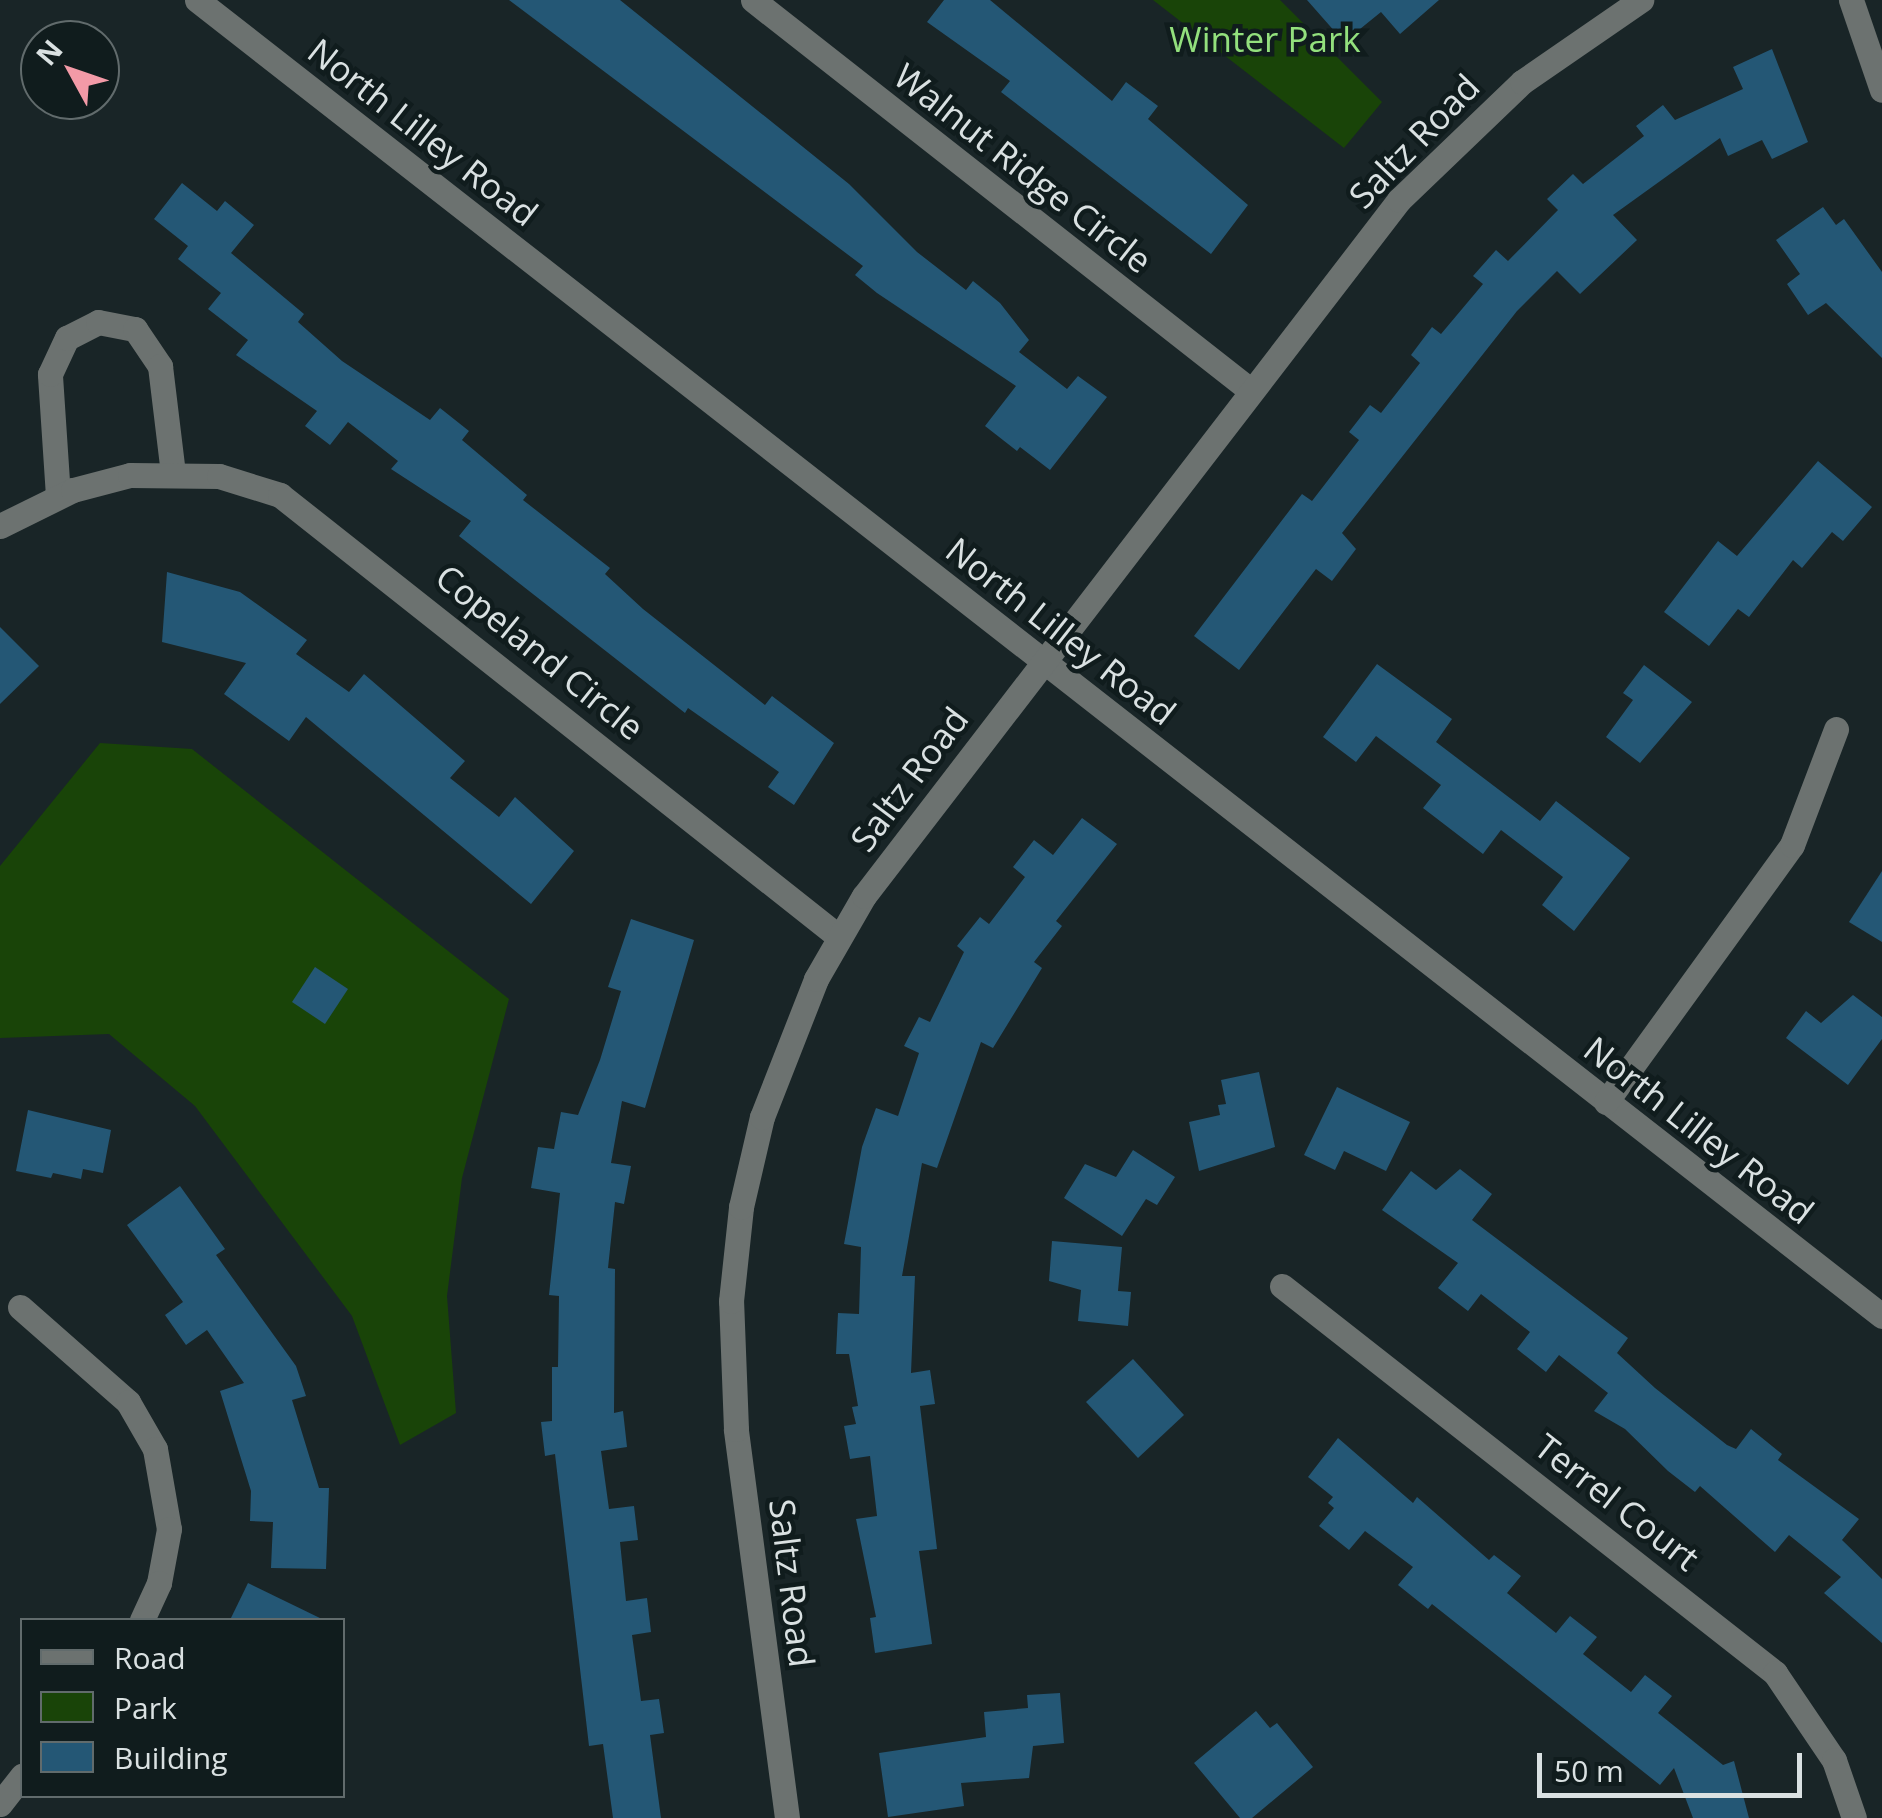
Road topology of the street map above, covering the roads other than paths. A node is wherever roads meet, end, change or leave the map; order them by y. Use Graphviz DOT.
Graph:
graph roads {
  1 [pos="197,0"];
  2 [pos="753,0"];
  3 [pos="1642,0"];
  4 [pos="1851,0"];
  5 [pos="1882,90"];
  6 [pos="1250,390"];
  7 [pos="173,473"];
  8 [pos="58,496"];
  9 [pos="0,526"];
  10 [pos="1042,661"];
  11 [pos="1836,729"];
  12 [pos="839,937"];
  13 [pos="1606,1102"];
  14 [pos="1282,1286"];
  15 [pos="20,1307"];
  16 [pos="1882,1316"];
  17 [pos="143,1618"];
  18 [pos="20,1779"];
  19 [pos="0,1804"];
  20 [pos="787,1818"];
  21 [pos="1854,1818"];
  1 -- 10 [label="street, North Lilley Road"];
  2 -- 6 [label="street, Walnut Ridge Circle"];
  3 -- 6 [label="street, Saltz Road"];
  4 -- 5 [label="street"];
  6 -- 10 [label="street, Saltz Road"];
  7 -- 8 [label="street, Copeland Circle"];
  7 -- 8 [label="street"];
  7 -- 12 [label="street, Copeland Circle"];
  8 -- 9 [label="street, Copeland Circle"];
  10 -- 12 [label="street, Saltz Road"];
  10 -- 13 [label="street, North Lilley Road"];
  11 -- 13 [label="street"];
  12 -- 20 [label="street, Saltz Road"];
  13 -- 16 [label="street, North Lilley Road"];
  14 -- 21 [label="street, Terrel Court"];
  15 -- 17 [label="street"];
  18 -- 19 [label="street"];
}
